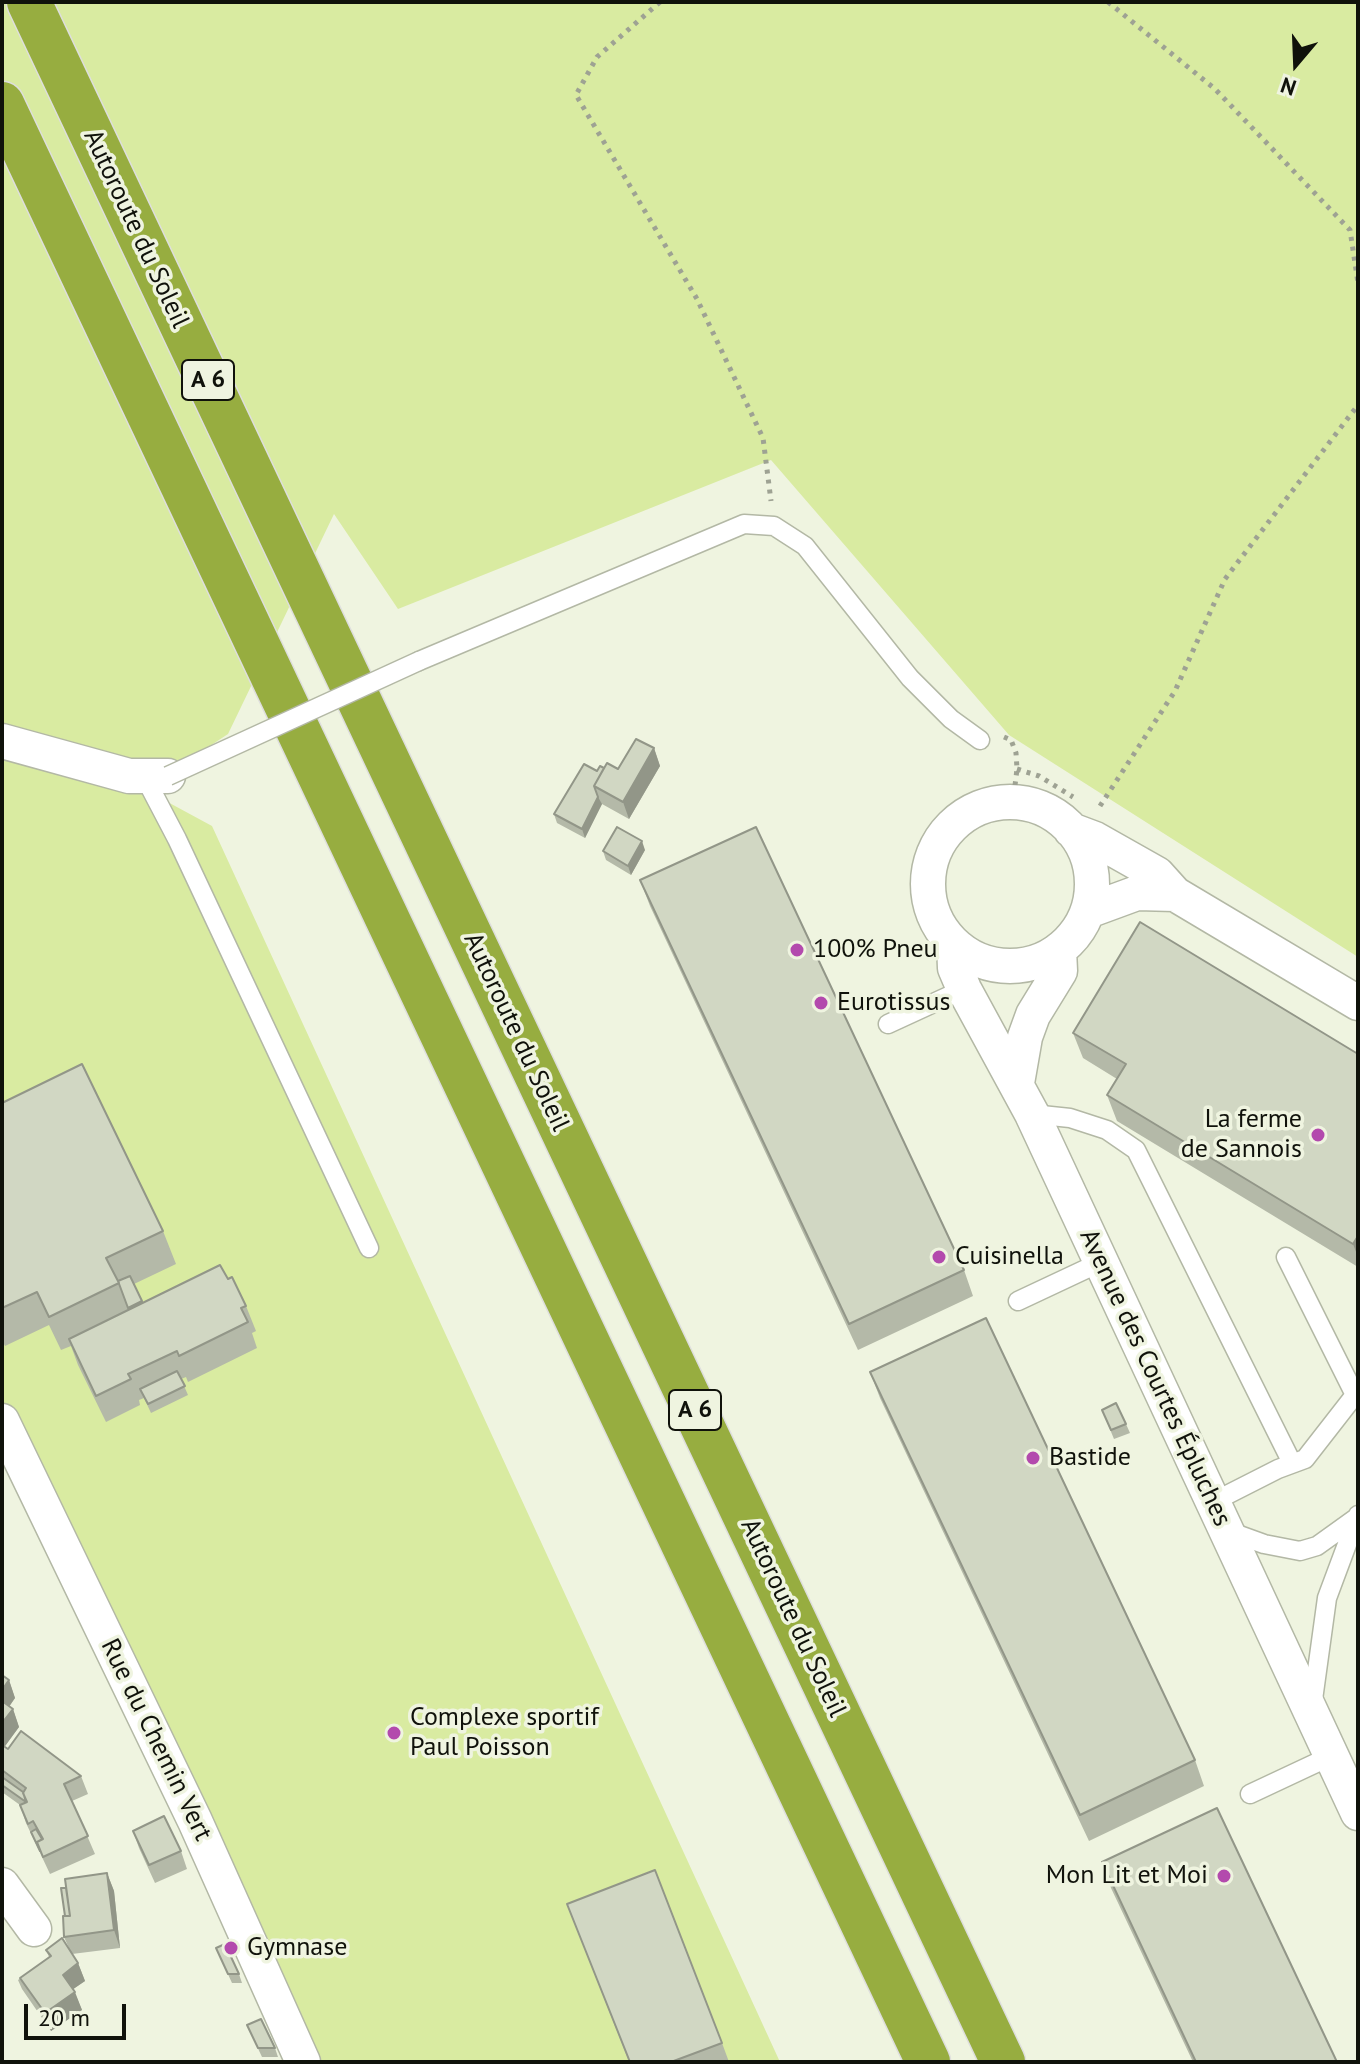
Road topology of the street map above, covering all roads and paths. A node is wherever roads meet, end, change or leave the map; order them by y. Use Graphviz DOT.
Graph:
graph roads {
  1 [pos="29,2"];
  2 [pos="660,2"];
  3 [pos="1108,2"];
  4 [pos="2,104"];
  5 [pos="1358,283"];
  6 [pos="1358,405"];
  7 [pos="774,526"];
  8 [pos="980,740"];
  9 [pos="1011,740"];
  10 [pos="2,741"];
  11 [pos="156,776"];
  12 [pos="1013,802"];
  13 [pos="1084,820"];
  14 [pos="1175,894"];
  15 [pos="1088,911"];
  16 [pos="954,944"];
  17 [pos="1059,950"];
  18 [pos="964,989"];
  19 [pos="1358,1003"];
  20 [pos="888,1024"];
  21 [pos="1017,1083"];
  22 [pos="1032,1114"];
  23 [pos="369,1248"];
  24 [pos="1286,1257"];
  25 [pos="1101,1262"];
  26 [pos="1018,1301"];
  27 [pos="1357,1393"];
  28 [pos="2,1421"];
  29 [pos="1292,1463"];
  30 [pos="1220,1516"];
  31 [pos="1357,1517"];
  32 [pos="1311,1714"];
  33 [pos="1331,1756"];
  34 [pos="1250,1794"];
  35 [pos="1358,1813"];
  36 [pos="2,1885"];
  37 [pos="34,1929"];
  38 [pos="303,2062"];
  39 [pos="928,2062"];
  40 [pos="1003,2062"];
  1 -- 40 [label="highway, Autoroute du Soleil / A 6"];
  2 -- 7 [label="path"];
  3 -- 5 [label="path"];
  4 -- 39 [label="highway, A 6"];
  6 -- 13 [label="path"];
  7 -- 8 [label="lane"];
  7 -- 11 [label="lane, bridge"];
  9 -- 12 [label="path"];
  10 -- 11 [label="street"];
  11 -- 23 [label="lane"];
  12 -- 13 [label="street"];
  12 -- 16 [label="street"];
  13 -- 14 [label="street"];
  13 -- 15 [label="street"];
  14 -- 15 [label="street"];
  14 -- 19 [label="street"];
  15 -- 17 [label="street"];
  16 -- 17 [label="street"];
  16 -- 18 [label="street, Avenue des Courtes Épluches"];
  17 -- 21 [label="street"];
  18 -- 20 [label="lane"];
  18 -- 21 [label="street, Avenue des Courtes Épluches"];
  21 -- 22 [label="street, Avenue des Courtes Épluches"];
  22 -- 25 [label="street, Avenue des Courtes Épluches"];
  22 -- 29 [label="lane"];
  24 -- 27 [label="lane"];
  25 -- 26 [label="lane"];
  25 -- 30 [label="street, Avenue des Courtes Épluches"];
  27 -- 29 [label="lane"];
  28 -- 38 [label="street, Rue du Chemin Vert"];
  29 -- 30 [label="lane"];
  30 -- 31 [label="lane"];
  30 -- 32 [label="street, Avenue des Courtes Épluches"];
  31 -- 32 [label="lane"];
  32 -- 33 [label="street, Avenue des Courtes Épluches"];
  33 -- 34 [label="lane"];
  33 -- 35 [label="street, Avenue des Courtes Épluches"];
  36 -- 37 [label="street"];
}
